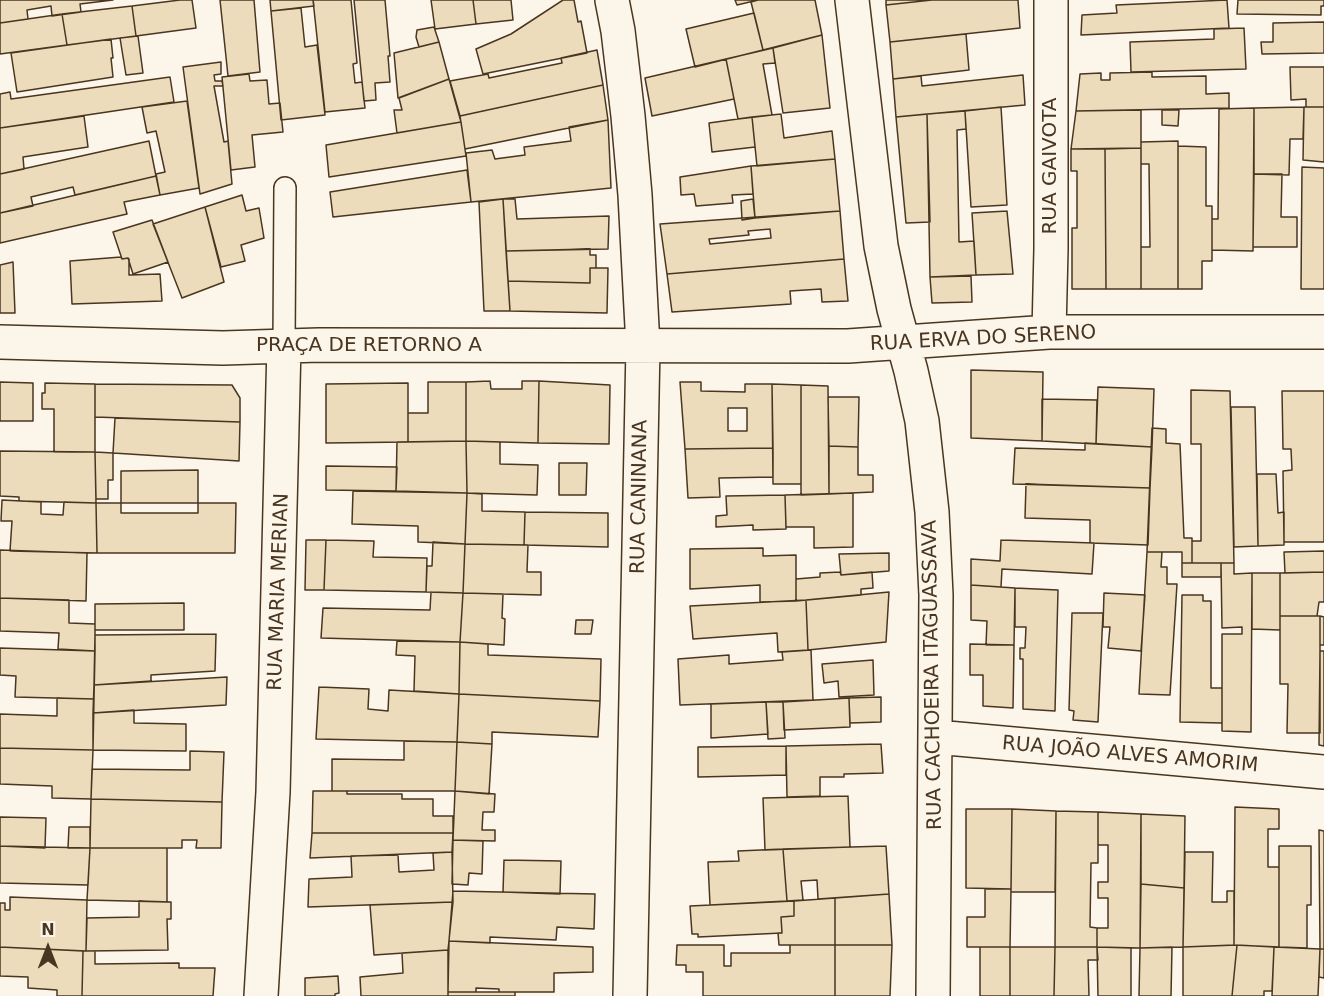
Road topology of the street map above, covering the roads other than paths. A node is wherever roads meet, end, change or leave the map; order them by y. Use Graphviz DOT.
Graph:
graph roads {
  1 [pos="612,0"];
  2 [pos="852,0"];
  3 [pos="1051,0"];
  4 [pos="285,188"];
  5 [pos="1048,332"];
  6 [pos="1324,332"];
  7 [pos="0,342"];
  8 [pos="902,343"];
  9 [pos="284,345"];
  10 [pos="643,346"];
  11 [pos="936,737"];
  12 [pos="1324,772"];
  13 [pos="261,996"];
  14 [pos="630,996"];
  15 [pos="933,996"];
  1 -- 10 [label="street, RUA CANINANA"];
  2 -- 8 [label="street, RUA CACHOEIRA ITAGUASSAVA"];
  3 -- 5 [label="street, RUA GAIVOTA"];
  4 -- 9 [label="lane, RUA MARIA MERIAN"];
  5 -- 6 [label="street, RUA ERVA DO SERENO"];
  5 -- 8 [label="street, RUA ERVA DO SERENO"];
  7 -- 9 [label="street, PRAÇA DE RETORNO A"];
  8 -- 10 [label="street, RUA ERVA DO SERENO"];
  8 -- 11 [label="street, RUA CACHOEIRA ITAGUASSAVA"];
  9 -- 10 [label="street, PRAÇA DE RETORNO A"];
  9 -- 13 [label="street, RUA MARIA MERIAN"];
  10 -- 14 [label="street, RUA CANINANA"];
  11 -- 12 [label="street, RUA JOÃO ALVES AMORIM"];
  11 -- 15 [label="street, RUA CACHOEIRA ITAGUASSAVA"];
}
